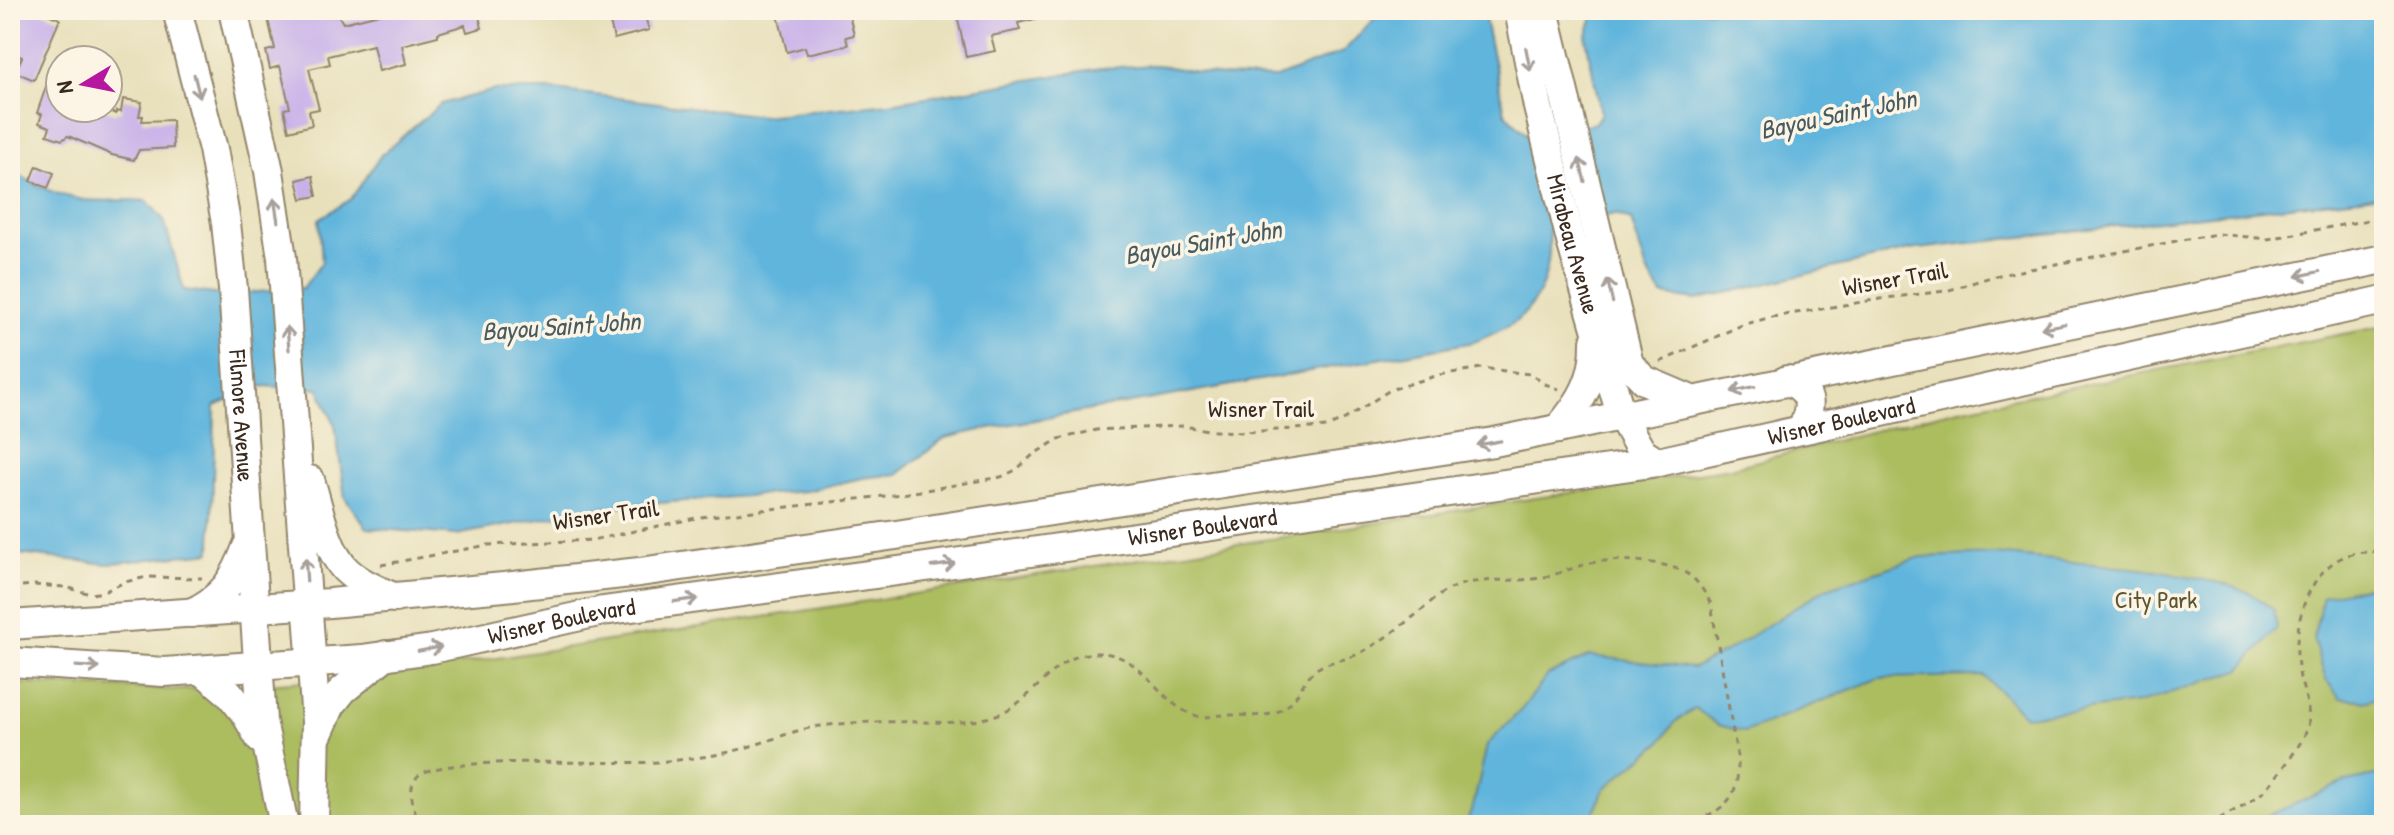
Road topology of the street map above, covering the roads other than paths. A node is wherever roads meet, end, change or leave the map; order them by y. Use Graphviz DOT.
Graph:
graph roads {
  1 [pos="177,10"];
  2 [pos="233,10"];
  3 [pos="1519,10"];
  4 [pos="1544,10"];
  5 [pos="1552,104"];
  6 [pos="1585,240"];
  7 [pos="2384,259"];
  8 [pos="2213,294"];
  9 [pos="2384,300"];
  10 [pos="1594,328"];
  11 [pos="2220,336"];
  12 [pos="1787,380"];
  13 [pos="1691,400"];
  14 [pos="1621,415"];
  15 [pos="1558,429"];
  16 [pos="1802,429"];
  17 [pos="296,435"];
  18 [pos="1658,462"];
  19 [pos="249,542"];
  20 [pos="396,598"];
  21 [pos="307,605"];
  22 [pos="253,609"];
  23 [pos="190,614"];
  24 [pos="10,625"];
  25 [pos="386,655"];
  26 [pos="10,662"];
  27 [pos="312,662"];
  28 [pos="258,666"];
  29 [pos="202,670"];
  30 [pos="316,738"];
  31 [pos="270,753"];
  32 [pos="284,825"];
  33 [pos="314,825"];
  1 -- 19 [label="street, Filmore Avenue, one-way"];
  17 -- 2 [label="street, one-way"];
  3 -- 5 [label="street, Mirabeau Avenue, one-way"];
  4 -- 5 [label="street, Mirabeau Avenue"];
  5 -- 6 [label="street, Mirabeau Avenue"];
  6 -- 10 [label="street, Mirabeau Avenue"];
  13 -- 6 [label="street, Mirabeau Avenue, one-way"];
  7 -- 8 [label="street, Wisner Boulevard, one-way"];
  8 -- 11 [label="street"];
  8 -- 12 [label="street, Wisner Boulevard, one-way"];
  9 -- 11 [label="street, Wisner Boulevard"];
  10 -- 14 [label="street, Mirabeau Avenue"];
  10 -- 15 [label="street"];
  11 -- 16 [label="street, Wisner Boulevard"];
  12 -- 13 [label="street, Wisner Boulevard, one-way"];
  12 -- 16 [label="street"];
  13 -- 14 [label="street, Wisner Boulevard"];
  14 -- 15 [label="street, Wisner Boulevard"];
  14 -- 18 [label="street, Mirabeau Avenue"];
  15 -- 20 [label="street, Wisner Boulevard, one-way"];
  16 -- 18 [label="street, Wisner Boulevard"];
  17 -- 20 [label="street"];
  21 -- 17 [label="street, one-way"];
  25 -- 18 [label="street, Wisner Boulevard, one-way"];
  19 -- 22 [label="street, Filmore Avenue"];
  19 -- 23 [label="street"];
  20 -- 21 [label="street, Wisner Boulevard"];
  21 -- 22 [label="street, Wisner Boulevard"];
  21 -- 27 [label="street"];
  22 -- 23 [label="street, Wisner Boulevard"];
  22 -- 28 [label="street, Filmore Avenue"];
  23 -- 24 [label="street, Wisner Boulevard"];
  25 -- 27 [label="street, Wisner Boulevard"];
  25 -- 30 [label="street"];
  26 -- 29 [label="street, Wisner Boulevard, one-way"];
  27 -- 28 [label="street, Wisner Boulevard"];
  27 -- 30 [label="street"];
  28 -- 29 [label="street, Wisner Boulevard"];
  28 -- 31 [label="street, Filmore Avenue"];
  29 -- 31 [label="street"];
  30 -- 33 [label="street"];
  31 -- 32 [label="street, Filmore Avenue"];
}
